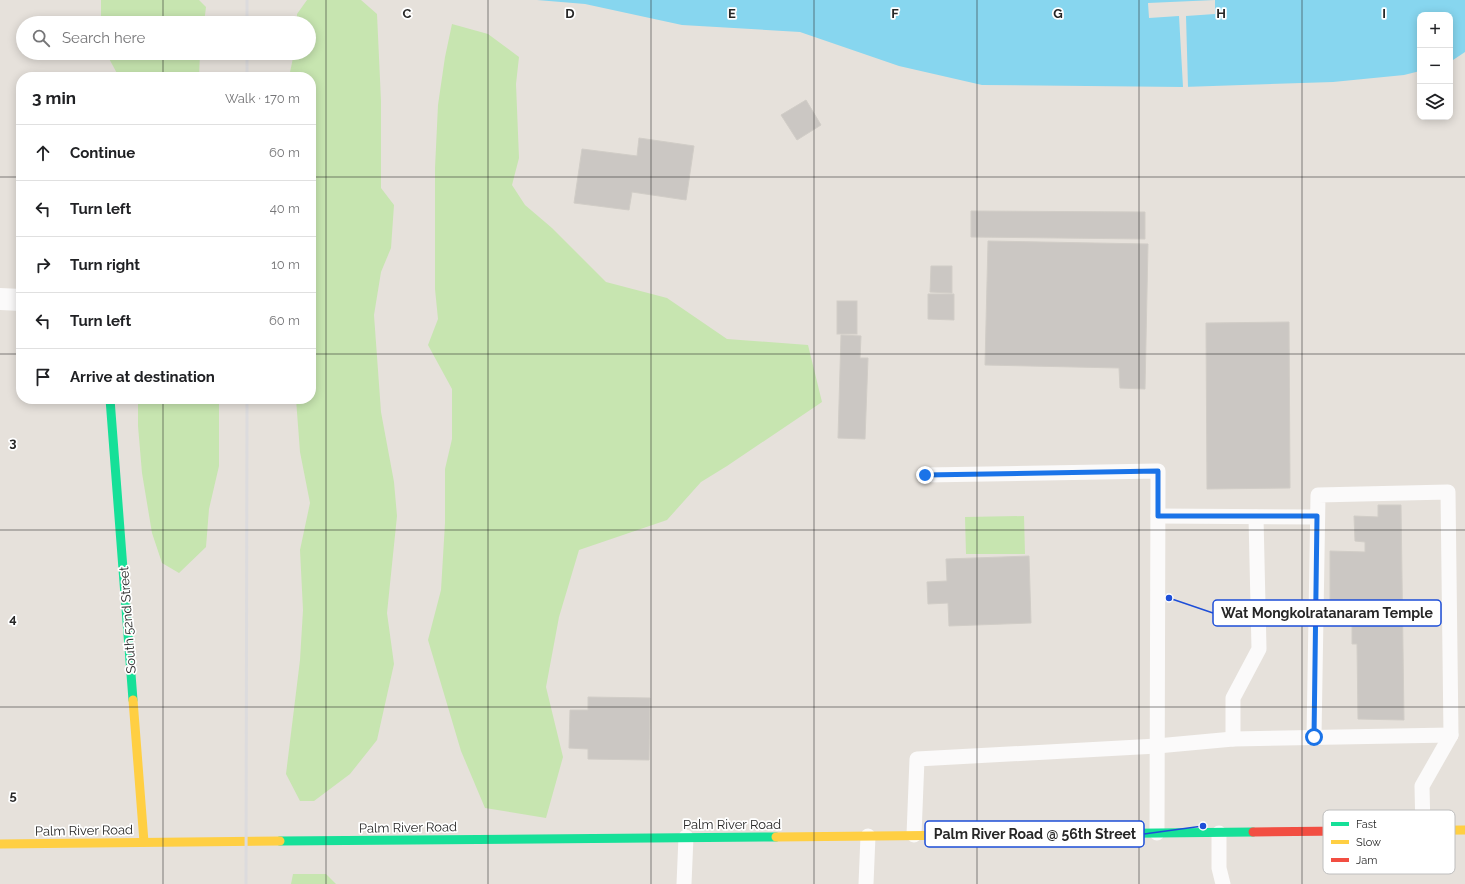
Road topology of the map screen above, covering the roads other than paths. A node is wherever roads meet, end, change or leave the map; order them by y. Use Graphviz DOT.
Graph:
graph roads {
  1 [pos="0,299"];
  2 [pos="16,300"];
  3 [pos="110,404"];
  4 [pos="925,475"];
  5 [pos="1158,516"];
  6 [pos="1256,516"];
  7 [pos="1317,516"];
  8 [pos="1451,735"];
  9 [pos="1314,737"];
  10 [pos="1233,740"];
  11 [pos="1157,746"];
  12 [pos="1423,810"];
  13 [pos="1455,830"];
  14 [pos="1465,830"];
  15 [pos="1323,832"];
  16 [pos="1157,833"];
  17 [pos="1219,833"];
  18 [pos="914,835"];
  19 [pos="868,836"];
  20 [pos="686,837"];
  21 [pos="144,842"];
  22 [pos="0,844"];
  23 [pos="684,884"];
  24 [pos="866,884"];
  25 [pos="1223,884"];
  1 -- 2 [label="street"];
  3 -- 21 [label="street, South 52nd Street"];
  4 -- 5 [label="lane"];
  5 -- 6 [label="lane"];
  5 -- 11 [label="lane"];
  6 -- 7 [label="lane"];
  6 -- 10 [label="lane"];
  7 -- 8 [label="lane"];
  7 -- 9 [label="lane"];
  8 -- 9 [label="lane"];
  8 -- 12 [label="lane"];
  9 -- 10 [label="lane"];
  10 -- 11 [label="lane"];
  11 -- 16 [label="lane"];
  11 -- 18 [label="lane"];
  13 -- 14 [label="street, Palm River Road"];
  15 -- 17 [label="street, Palm River Road"];
  16 -- 17 [label="street, Palm River Road"];
  16 -- 18 [label="street, Palm River Road"];
  17 -- 25 [label="lane"];
  18 -- 19 [label="street, Palm River Road"];
  19 -- 20 [label="street, Palm River Road"];
  19 -- 24 [label="lane"];
  20 -- 21 [label="street, Palm River Road"];
  20 -- 23 [label="lane"];
  21 -- 22 [label="street, Palm River Road"];
}
